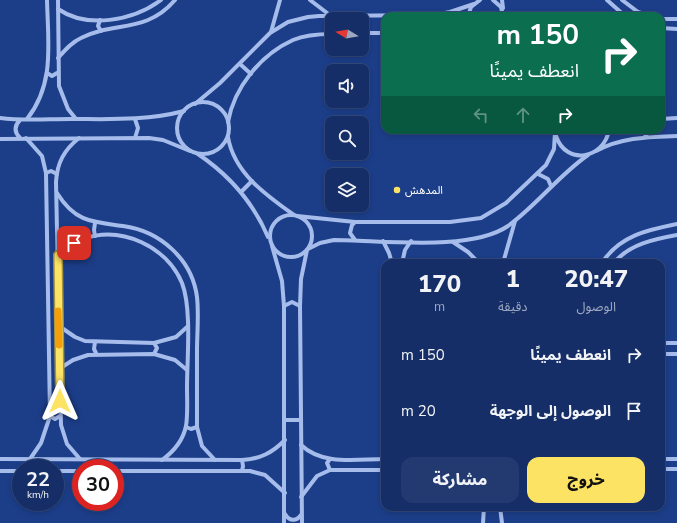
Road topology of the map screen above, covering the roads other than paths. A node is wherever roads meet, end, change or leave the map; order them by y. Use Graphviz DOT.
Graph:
graph roads {
  1 [pos="47,0"];
  2 [pos="58,0"];
  3 [pos="161,0"];
  4 [pos="175,0"];
  5 [pos="280,0"];
  6 [pos="310,0"];
  7 [pos="492,0"];
  8 [pos="502,0"];
  9 [pos="607,0"];
  10 [pos="622,0"];
  11 [pos="477,1"];
  12 [pos="58,9"];
  13 [pos="326,12"];
  14 [pos="450,12"];
  15 [pos="470,12"];
  16 [pos="503,12"];
  17 [pos="504,12"];
  18 [pos="620,12"];
  19 [pos="638,12"];
  20 [pos="369,16"];
  21 [pos="381,16"];
  22 [pos="325,17"];
  23 [pos="665,19"];
  24 [pos="677,19"];
  25 [pos="100,20"];
  26 [pos="665,28"];
  27 [pos="677,29"];
  28 [pos="101,31"];
  29 [pos="369,33"];
  30 [pos="381,33"];
  31 [pos="270,34"];
  32 [pos="325,35"];
  33 [pos="58,58"];
  34 [pos="240,64"];
  35 [pos="48,73"];
  36 [pos="58,73"];
  37 [pos="251,74"];
  38 [pos="195,104"];
  39 [pos="184,111"];
  40 [pos="0,118"];
  41 [pos="677,118"];
  42 [pos="27,119"];
  43 [pos="76,119"];
  44 [pos="135,119"];
  45 [pos="665,119"];
  46 [pos="20,120"];
  47 [pos="228,123"];
  48 [pos="555,134"];
  49 [pos="556,134"];
  50 [pos="607,134"];
  51 [pos="645,134"];
  52 [pos="228,136"];
  53 [pos="677,136"];
  54 [pos="647,137"];
  55 [pos="20,138"];
  56 [pos="26,138"];
  57 [pos="79,138"];
  58 [pos="135,138"];
  59 [pos="0,139"];
  60 [pos="190,151"];
  61 [pos="596,151"];
  62 [pos="197,154"];
  63 [pos="588,155"];
  64 [pos="46,172"];
  65 [pos="57,174"];
  66 [pos="538,174"];
  67 [pos="252,181"];
  68 [pos="551,186"];
  69 [pos="241,192"];
  70 [pos="56,193"];
  71 [pos="295,215"];
  72 [pos="516,220"];
  73 [pos="355,222"];
  74 [pos="95,223"];
  75 [pos="677,224"];
  76 [pos="677,235"];
  77 [pos="95,236"];
  78 [pos="269,239"];
  79 [pos="355,240"];
  80 [pos="383,240"];
  81 [pos="411,241"];
  82 [pos="453,242"];
  83 [pos="272,246"];
  84 [pos="308,249"];
  85 [pos="58,255"];
  86 [pos="391,259"];
  87 [pos="403,259"];
  88 [pos="475,259"];
  89 [pos="504,259"];
  90 [pos="605,259"];
  91 [pos="618,259"];
  92 [pos="48,305"];
  93 [pos="58,305"];
  94 [pos="284,306"];
  95 [pos="300,306"];
  96 [pos="59,326"];
  97 [pos="187,327"];
  98 [pos="95,342"];
  99 [pos="154,343"];
  100 [pos="665,343"];
  101 [pos="677,343"];
  102 [pos="96,354"];
  103 [pos="154,354"];
  104 [pos="665,354"];
  105 [pos="677,354"];
  106 [pos="59,369"];
  107 [pos="187,370"];
  108 [pos="50,416"];
  109 [pos="60,416"];
  110 [pos="285,420"];
  111 [pos="300,420"];
  112 [pos="186,427"];
  113 [pos="197,427"];
  114 [pos="285,440"];
  115 [pos="301,445"];
  116 [pos="381,458"];
  117 [pos="0,459"];
  118 [pos="12,459"];
  119 [pos="30,459"];
  120 [pos="80,459"];
  121 [pos="330,459"];
  122 [pos="665,459"];
  123 [pos="677,459"];
  124 [pos="124,460"];
  125 [pos="162,460"];
  126 [pos="215,460"];
  127 [pos="242,460"];
  128 [pos="665,469"];
  129 [pos="677,469"];
  130 [pos="330,470"];
  131 [pos="381,470"];
  132 [pos="0,471"];
  133 [pos="12,471"];
  134 [pos="124,471"];
  135 [pos="242,471"];
  136 [pos="285,494"];
  137 [pos="301,497"];
  138 [pos="484,511"];
  139 [pos="500,511"];
  140 [pos="285,514"];
  141 [pos="301,515"];
  142 [pos="284,523"];
  143 [pos="302,523"];
  144 [pos="483,523"];
  145 [pos="502,523"];
  1 -- 35 [label="street"];
  2 -- 12 [label="street"];
  3 -- 25 [label="street"];
  4 -- 28 [label="street"];
  5 -- 31 [label="street"];
  6 -- 13 [label="street"];
  7 -- 16 [label="street"];
  8 -- 17 [label="street"];
  9 -- 18 [label="street"];
  10 -- 19 [label="street"];
  11 -- 14 [label="street"];
  11 -- 15 [label="street"];
  12 -- 25 [label="street"];
  12 -- 33 [label="street"];
  20 -- 21 [label="street"];
  22 -- 31 [label="street"];
  23 -- 24 [label="street"];
  25 -- 28 [label="street"];
  26 -- 27 [label="street"];
  28 -- 33 [label="street"];
  29 -- 30 [label="street"];
  31 -- 34 [label="street"];
  32 -- 37 [label="street"];
  33 -- 36 [label="street"];
  34 -- 37 [label="street"];
  34 -- 38 [label="street"];
  35 -- 36 [label="street"];
  35 -- 42 [label="street"];
  36 -- 43 [label="street"];
  37 -- 47 [label="street"];
  38 -- 39 [label="street"];
  38 -- 47 [label="street"];
  39 -- 44 [label="street"];
  39 -- 60 [label="street"];
  40 -- 46 [label="street"];
  41 -- 45 [label="street"];
  42 -- 43 [label="street"];
  42 -- 46 [label="street"];
  43 -- 44 [label="street"];
  44 -- 58 [label="street"];
  46 -- 55 [label="street"];
  47 -- 52 [label="street"];
  48 -- 66 [label="street"];
  49 -- 63 [label="street"];
  50 -- 61 [label="street"];
  51 -- 54 [label="street"];
  52 -- 62 [label="street"];
  52 -- 67 [label="street"];
  53 -- 54 [label="street"];
  54 -- 61 [label="street"];
  55 -- 56 [label="street"];
  55 -- 59 [label="street"];
  56 -- 57 [label="street"];
  56 -- 64 [label="street"];
  57 -- 58 [label="street"];
  57 -- 65 [label="street"];
  58 -- 60 [label="street"];
  60 -- 62 [label="street"];
  61 -- 63 [label="street"];
  62 -- 69 [label="street"];
  63 -- 68 [label="street"];
  64 -- 65 [label="street"];
  64 -- 92 [label="street"];
  65 -- 70 [label="street"];
  66 -- 68 [label="street"];
  66 -- 73 [label="street"];
  67 -- 69 [label="street"];
  67 -- 71 [label="street"];
  68 -- 72 [label="street"];
  69 -- 78 [label="street"];
  70 -- 74 [label="street"];
  70 -- 85 [label="street"];
  71 -- 73 [label="street"];
  71 -- 78 [label="street"];
  71 -- 84 [label="street"];
  72 -- 82 [label="street"];
  72 -- 89 [label="street"];
  73 -- 79 [label="street"];
  74 -- 77 [label="street"];
  74 -- 113 [label="street"];
  75 -- 90 [label="street"];
  76 -- 91 [label="street"];
  77 -- 85 [label="street"];
  77 -- 97 [label="street"];
  78 -- 83 [label="street"];
  79 -- 80 [label="street"];
  79 -- 84 [label="street"];
  80 -- 81 [label="street"];
  80 -- 86 [label="street"];
  81 -- 82 [label="street"];
  81 -- 87 [label="street"];
  82 -- 88 [label="street"];
  83 -- 84 [label="street"];
  83 -- 94 [label="street"];
  84 -- 95 [label="street"];
  85 -- 93 [label="street"];
  92 -- 93 [label="street"];
  92 -- 108 [label="street"];
  93 -- 96 [label="street"];
  94 -- 95 [label="street"];
  94 -- 110 [label="street"];
  95 -- 111 [label="street"];
  96 -- 98 [label="street"];
  96 -- 106 [label="street"];
  97 -- 99 [label="street"];
  97 -- 107 [label="street"];
  98 -- 99 [label="street"];
  98 -- 102 [label="street"];
  99 -- 103 [label="street"];
  100 -- 101 [label="street"];
  102 -- 103 [label="street"];
  102 -- 106 [label="street"];
  103 -- 107 [label="street"];
  104 -- 105 [label="street"];
  106 -- 109 [label="street"];
  107 -- 112 [label="street"];
  108 -- 109 [label="street"];
  108 -- 119 [label="street"];
  109 -- 120 [label="street"];
  110 -- 111 [label="street"];
  110 -- 114 [label="street"];
  111 -- 115 [label="street"];
  112 -- 113 [label="street"];
  112 -- 125 [label="street"];
  113 -- 126 [label="street"];
  114 -- 127 [label="street"];
  114 -- 136 [label="street"];
  115 -- 121 [label="street"];
  115 -- 137 [label="street"];
  116 -- 121 [label="street"];
  117 -- 118 [label="street"];
  121 -- 130 [label="street"];
  122 -- 123 [label="street"];
  124 -- 125 [label="street"];
  125 -- 126 [label="street"];
  126 -- 127 [label="street"];
  127 -- 135 [label="street"];
  128 -- 129 [label="street"];
  130 -- 131 [label="street"];
  130 -- 137 [label="street"];
  132 -- 133 [label="street"];
  134 -- 135 [label="street"];
  135 -- 136 [label="street"];
  136 -- 140 [label="street"];
  137 -- 141 [label="street"];
  138 -- 144 [label="street"];
  139 -- 145 [label="street"];
  140 -- 141 [label="street"];
  140 -- 142 [label="street"];
  141 -- 143 [label="street"];
}
